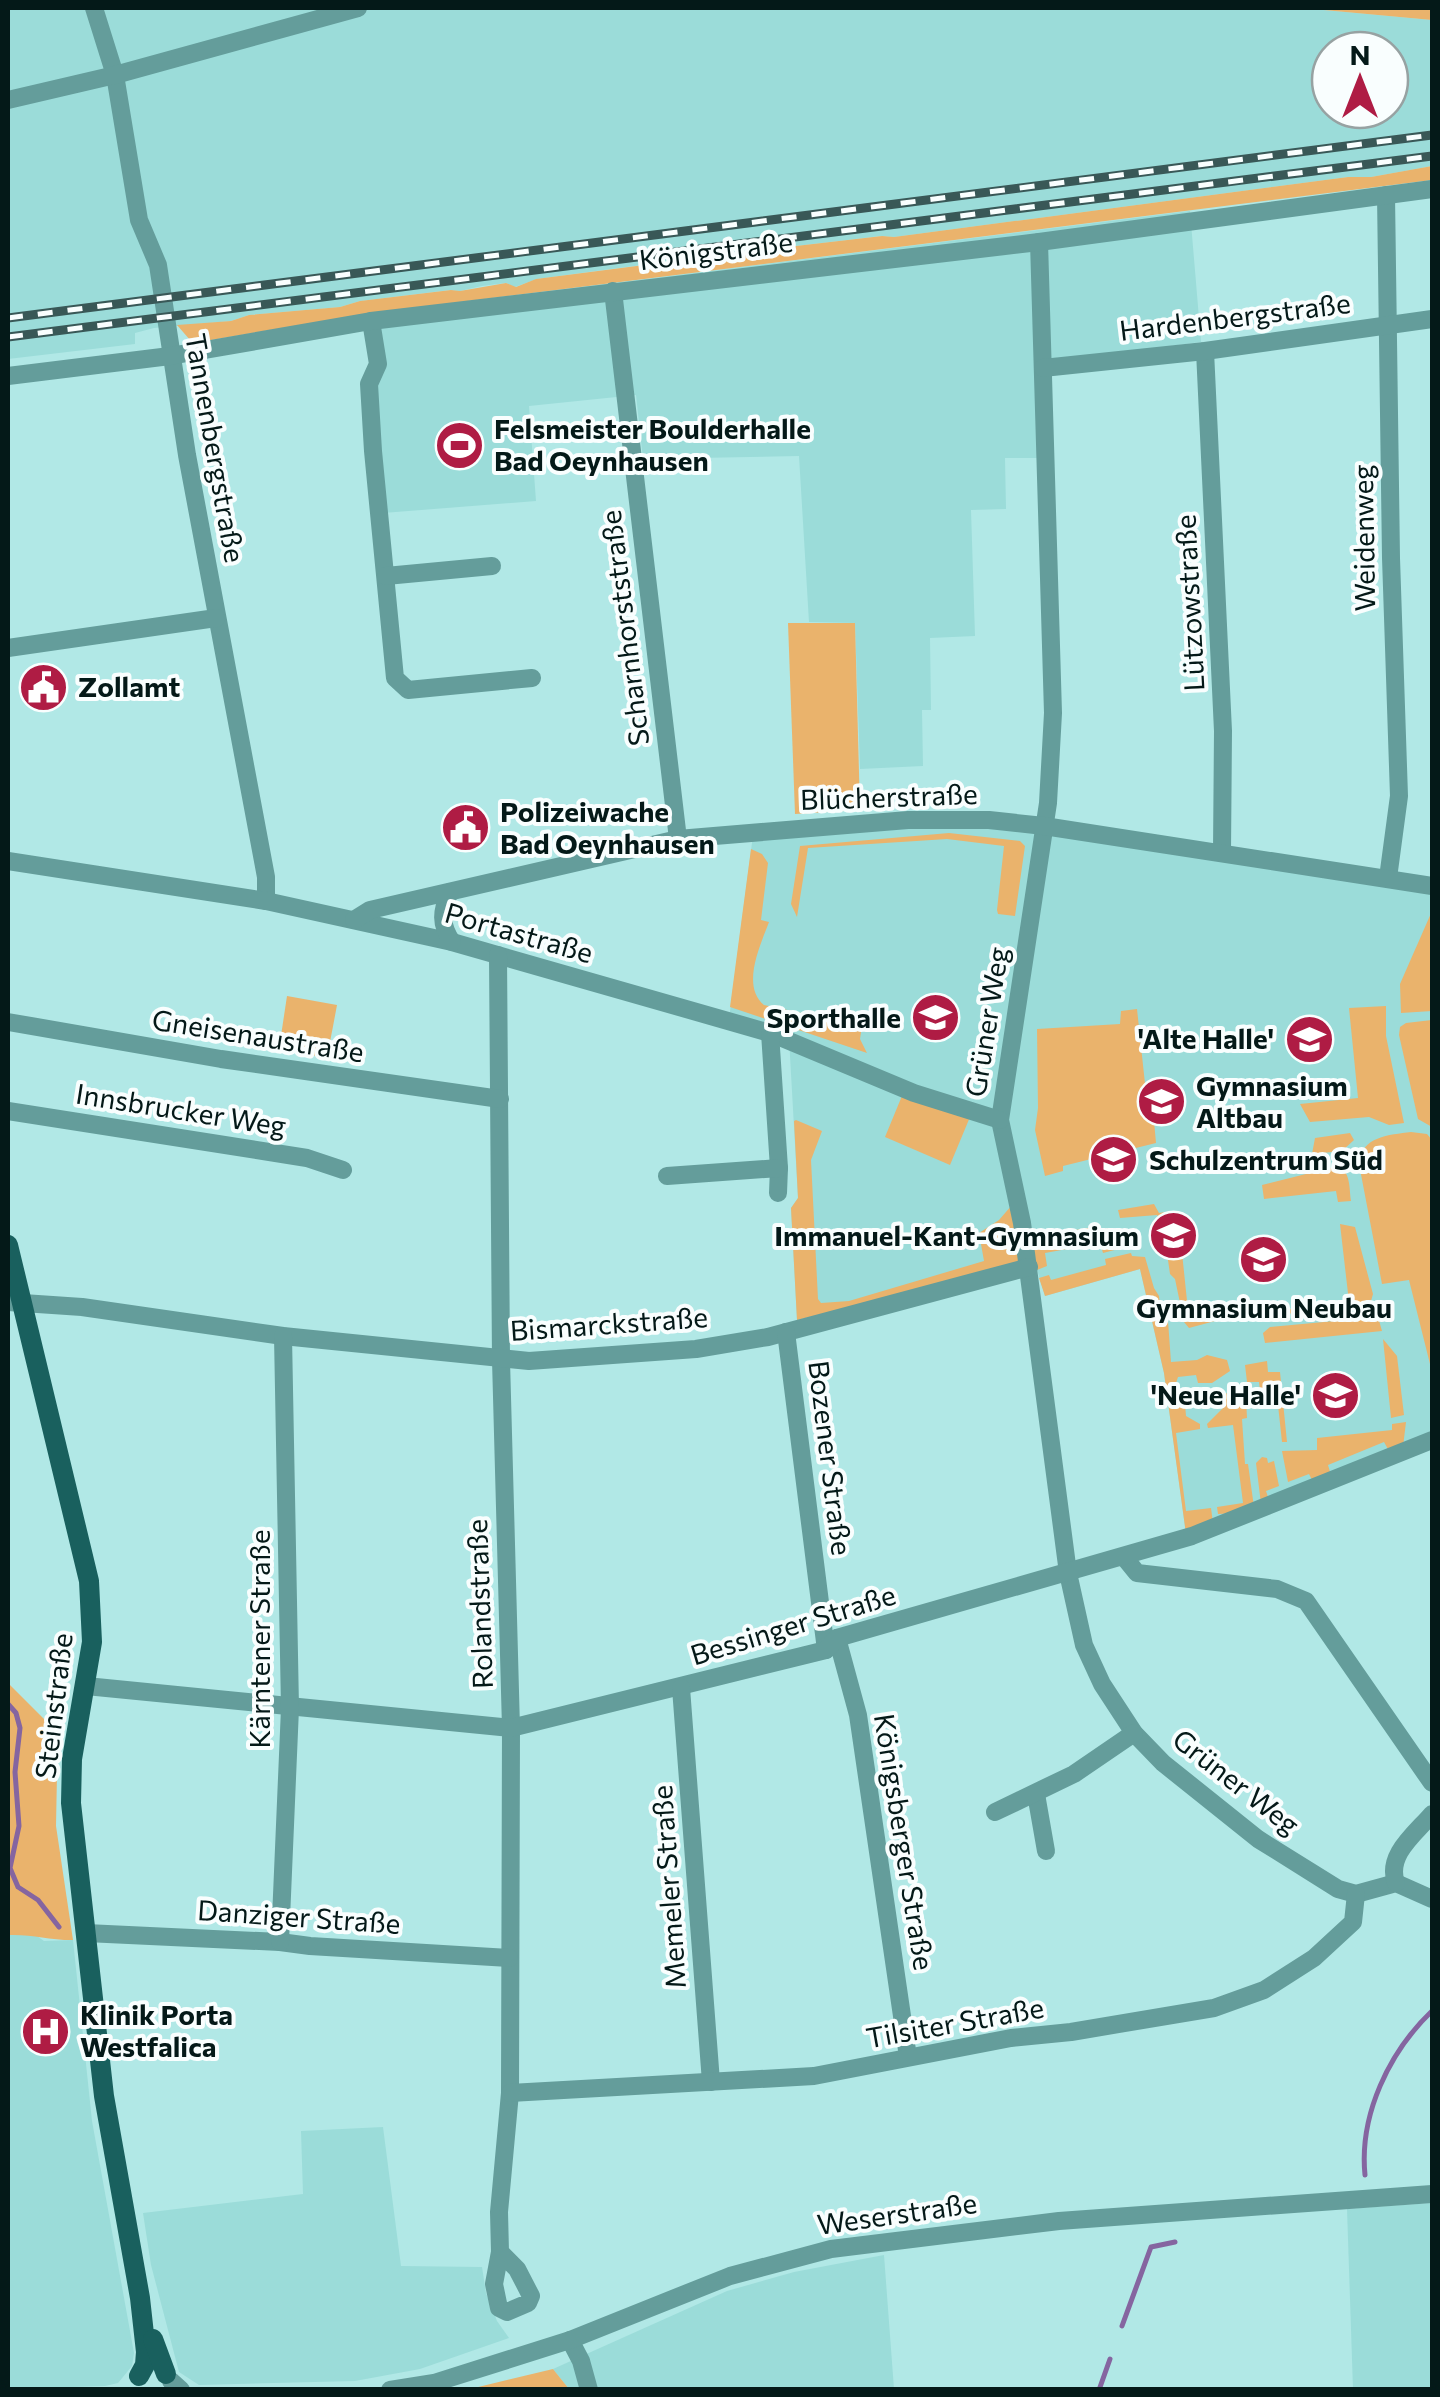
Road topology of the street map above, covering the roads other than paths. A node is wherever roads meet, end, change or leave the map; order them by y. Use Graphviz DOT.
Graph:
graph roads {
  1 [pos="94,8"];
  2 [pos="358,8"];
  3 [pos="115,76"];
  4 [pos="8,100"];
  5 [pos="1432,189"];
  6 [pos="1386,196"];
  7 [pos="1039,242"];
  8 [pos="612,291"];
  9 [pos="371,320"];
  10 [pos="1432,320"];
  11 [pos="1388,325"];
  12 [pos="1205,350"];
  13 [pos="170,356"];
  14 [pos="1043,368"];
  15 [pos="8,376"];
  16 [pos="492,566"];
  17 [pos="386,576"];
  18 [pos="216,618"];
  19 [pos="8,648"];
  20 [pos="532,678"];
  21 [pos="1044,826"];
  22 [pos="678,839"];
  23 [pos="1222,852"];
  24 [pos="8,861"];
  25 [pos="1388,878"];
  26 [pos="1432,886"];
  27 [pos="450,892"];
  28 [pos="266,901"];
  29 [pos="354,920"];
  30 [pos="452,942"];
  31 [pos="498,955"];
  32 [pos="8,1022"];
  33 [pos="770,1033"];
  34 [pos="500,1099"];
  35 [pos="8,1110"];
  36 [pos="1000,1120"];
  37 [pos="779,1168"];
  38 [pos="344,1170"];
  39 [pos="666,1176"];
  40 [pos="778,1193"];
  41 [pos="8,1245"];
  42 [pos="1028,1268"];
  43 [pos="14,1302"];
  44 [pos="786,1332"];
  45 [pos="283,1336"];
  46 [pos="501,1360"];
  47 [pos="1432,1440"];
  48 [pos="1124,1557"];
  49 [pos="1068,1573"];
  50 [pos="832,1644"];
  51 [pos="86,1686"];
  52 [pos="681,1688"];
  53 [pos="290,1708"];
  54 [pos="512,1728"];
  55 [pos="1134,1733"];
  56 [pos="1432,1783"];
  57 [pos="1036,1794"];
  58 [pos="995,1812"];
  59 [pos="1432,1814"];
  60 [pos="1046,1851"];
  61 [pos="1396,1883"];
  62 [pos="1356,1894"];
  63 [pos="1432,1899"];
  64 [pos="86,1933"];
  65 [pos="280,1942"];
  66 [pos="509,1958"];
  67 [pos="908,2057"];
  68 [pos="711,2082"];
  69 [pos="510,2093"];
  70 [pos="1432,2194"];
  71 [pos="500,2252"];
  72 [pos="140,2298"];
  73 [pos="570,2340"];
  74 [pos="134,2384"];
  75 [pos="173,2384"];
  76 [pos="390,2390"];
  77 [pos="590,2390"];
  1 -- 3 [label="street, Tannenbergstraße"];
  2 -- 3 [label="street"];
  3 -- 4 [label="street"];
  3 -- 13 [label="street, Tannenbergstraße"];
  5 -- 6 [label="street, Königstraße"];
  6 -- 7 [label="street, Königstraße"];
  6 -- 11 [label="street, Weidenweg"];
  7 -- 8 [label="street, Königstraße"];
  7 -- 14 [label="street, Grüner Weg"];
  8 -- 9 [label="street, Königstraße"];
  8 -- 22 [label="street, Scharnhorststraße"];
  9 -- 13 [label="street, Königstraße"];
  9 -- 17 [label="street"];
  10 -- 11 [label="street, Hardenbergstraße"];
  11 -- 12 [label="street, Hardenbergstraße"];
  11 -- 25 [label="street, Weidenweg"];
  12 -- 14 [label="street, Hardenbergstraße"];
  12 -- 23 [label="street, Lützowstraße"];
  13 -- 15 [label="street, Königstraße"];
  13 -- 18 [label="street, Tannenbergstraße"];
  14 -- 21 [label="street, Grüner Weg"];
  16 -- 17 [label="street"];
  17 -- 20 [label="street"];
  18 -- 19 [label="street"];
  18 -- 28 [label="street, Tannenbergstraße"];
  21 -- 22 [label="street, Blücherstraße"];
  21 -- 23 [label="street, Blücherstraße"];
  21 -- 36 [label="street, Grüner Weg"];
  22 -- 27 [label="street, Blücherstraße"];
  23 -- 25 [label="street, Blücherstraße"];
  24 -- 28 [label="street, Portastraße"];
  25 -- 26 [label="street, Blücherstraße"];
  27 -- 29 [label="street, Blücherstraße"];
  27 -- 30 [label="street"];
  28 -- 29 [label="street, Portastraße"];
  29 -- 30 [label="street, Portastraße"];
  30 -- 31 [label="street, Portastraße"];
  31 -- 33 [label="street, Portastraße"];
  31 -- 34 [label="street, Rolandstraße"];
  32 -- 34 [label="street, Gneisenaustraße"];
  33 -- 36 [label="street, Portastraße"];
  33 -- 37 [label="street"];
  34 -- 46 [label="street, Rolandstraße"];
  35 -- 38 [label="street, Innsbrucker Weg"];
  36 -- 42 [label="street, Grüner Weg"];
  37 -- 39 [label="street"];
  37 -- 40 [label="street"];
  41 -- 43 [label="main road, Steinstraße"];
  42 -- 44 [label="street, Bismarckstraße"];
  42 -- 49 [label="street, Grüner Weg"];
  43 -- 45 [label="street, Bismarckstraße"];
  43 -- 51 [label="main road, Steinstraße"];
  44 -- 46 [label="street, Bismarckstraße"];
  44 -- 50 [label="street, Bozener Straße"];
  45 -- 46 [label="street, Bismarckstraße"];
  45 -- 53 [label="street, Kärntener Straße"];
  46 -- 54 [label="street, Rolandstraße"];
  47 -- 48 [label="street, Bessinger Straße"];
  48 -- 49 [label="street, Bessinger Straße"];
  48 -- 56 [label="street"];
  49 -- 50 [label="street, Bessinger Straße"];
  49 -- 55 [label="street, Grüner Weg"];
  50 -- 52 [label="street, Bessinger Straße"];
  50 -- 67 [label="street, Königsberger Straße"];
  51 -- 53 [label="street, Bessinger Straße"];
  51 -- 64 [label="main road, Steinstraße"];
  52 -- 54 [label="street, Bessinger Straße"];
  52 -- 68 [label="street, Memeler Straße"];
  53 -- 54 [label="street, Bessinger Straße"];
  53 -- 65 [label="street, Kärntener Straße"];
  54 -- 66 [label="street, Rolandstraße"];
  55 -- 57 [label="street"];
  55 -- 62 [label="street, Grüner Weg"];
  57 -- 58 [label="street"];
  57 -- 60 [label="street"];
  59 -- 61 [label="street"];
  61 -- 62 [label="street"];
  61 -- 63 [label="street"];
  62 -- 67 [label="street, Tilsiter Straße"];
  64 -- 65 [label="street, Danziger Straße"];
  64 -- 72 [label="main road, Steinstraße"];
  65 -- 66 [label="street, Danziger Straße"];
  66 -- 69 [label="street, Rolandstraße"];
  67 -- 68 [label="street, Tilsiter Straße"];
  68 -- 69 [label="street, Tilsiter Straße"];
  69 -- 71 [label="street, Rolandstraße"];
  70 -- 73 [label="street, Weserstraße"];
  72 -- 74 [label="main road, Steinstraße"];
  72 -- 75 [label="main road, Steinstraße"];
  73 -- 76 [label="street, Weserstraße"];
  73 -- 77 [label="street"];
  74 -- 75 [label="main road"];
}
